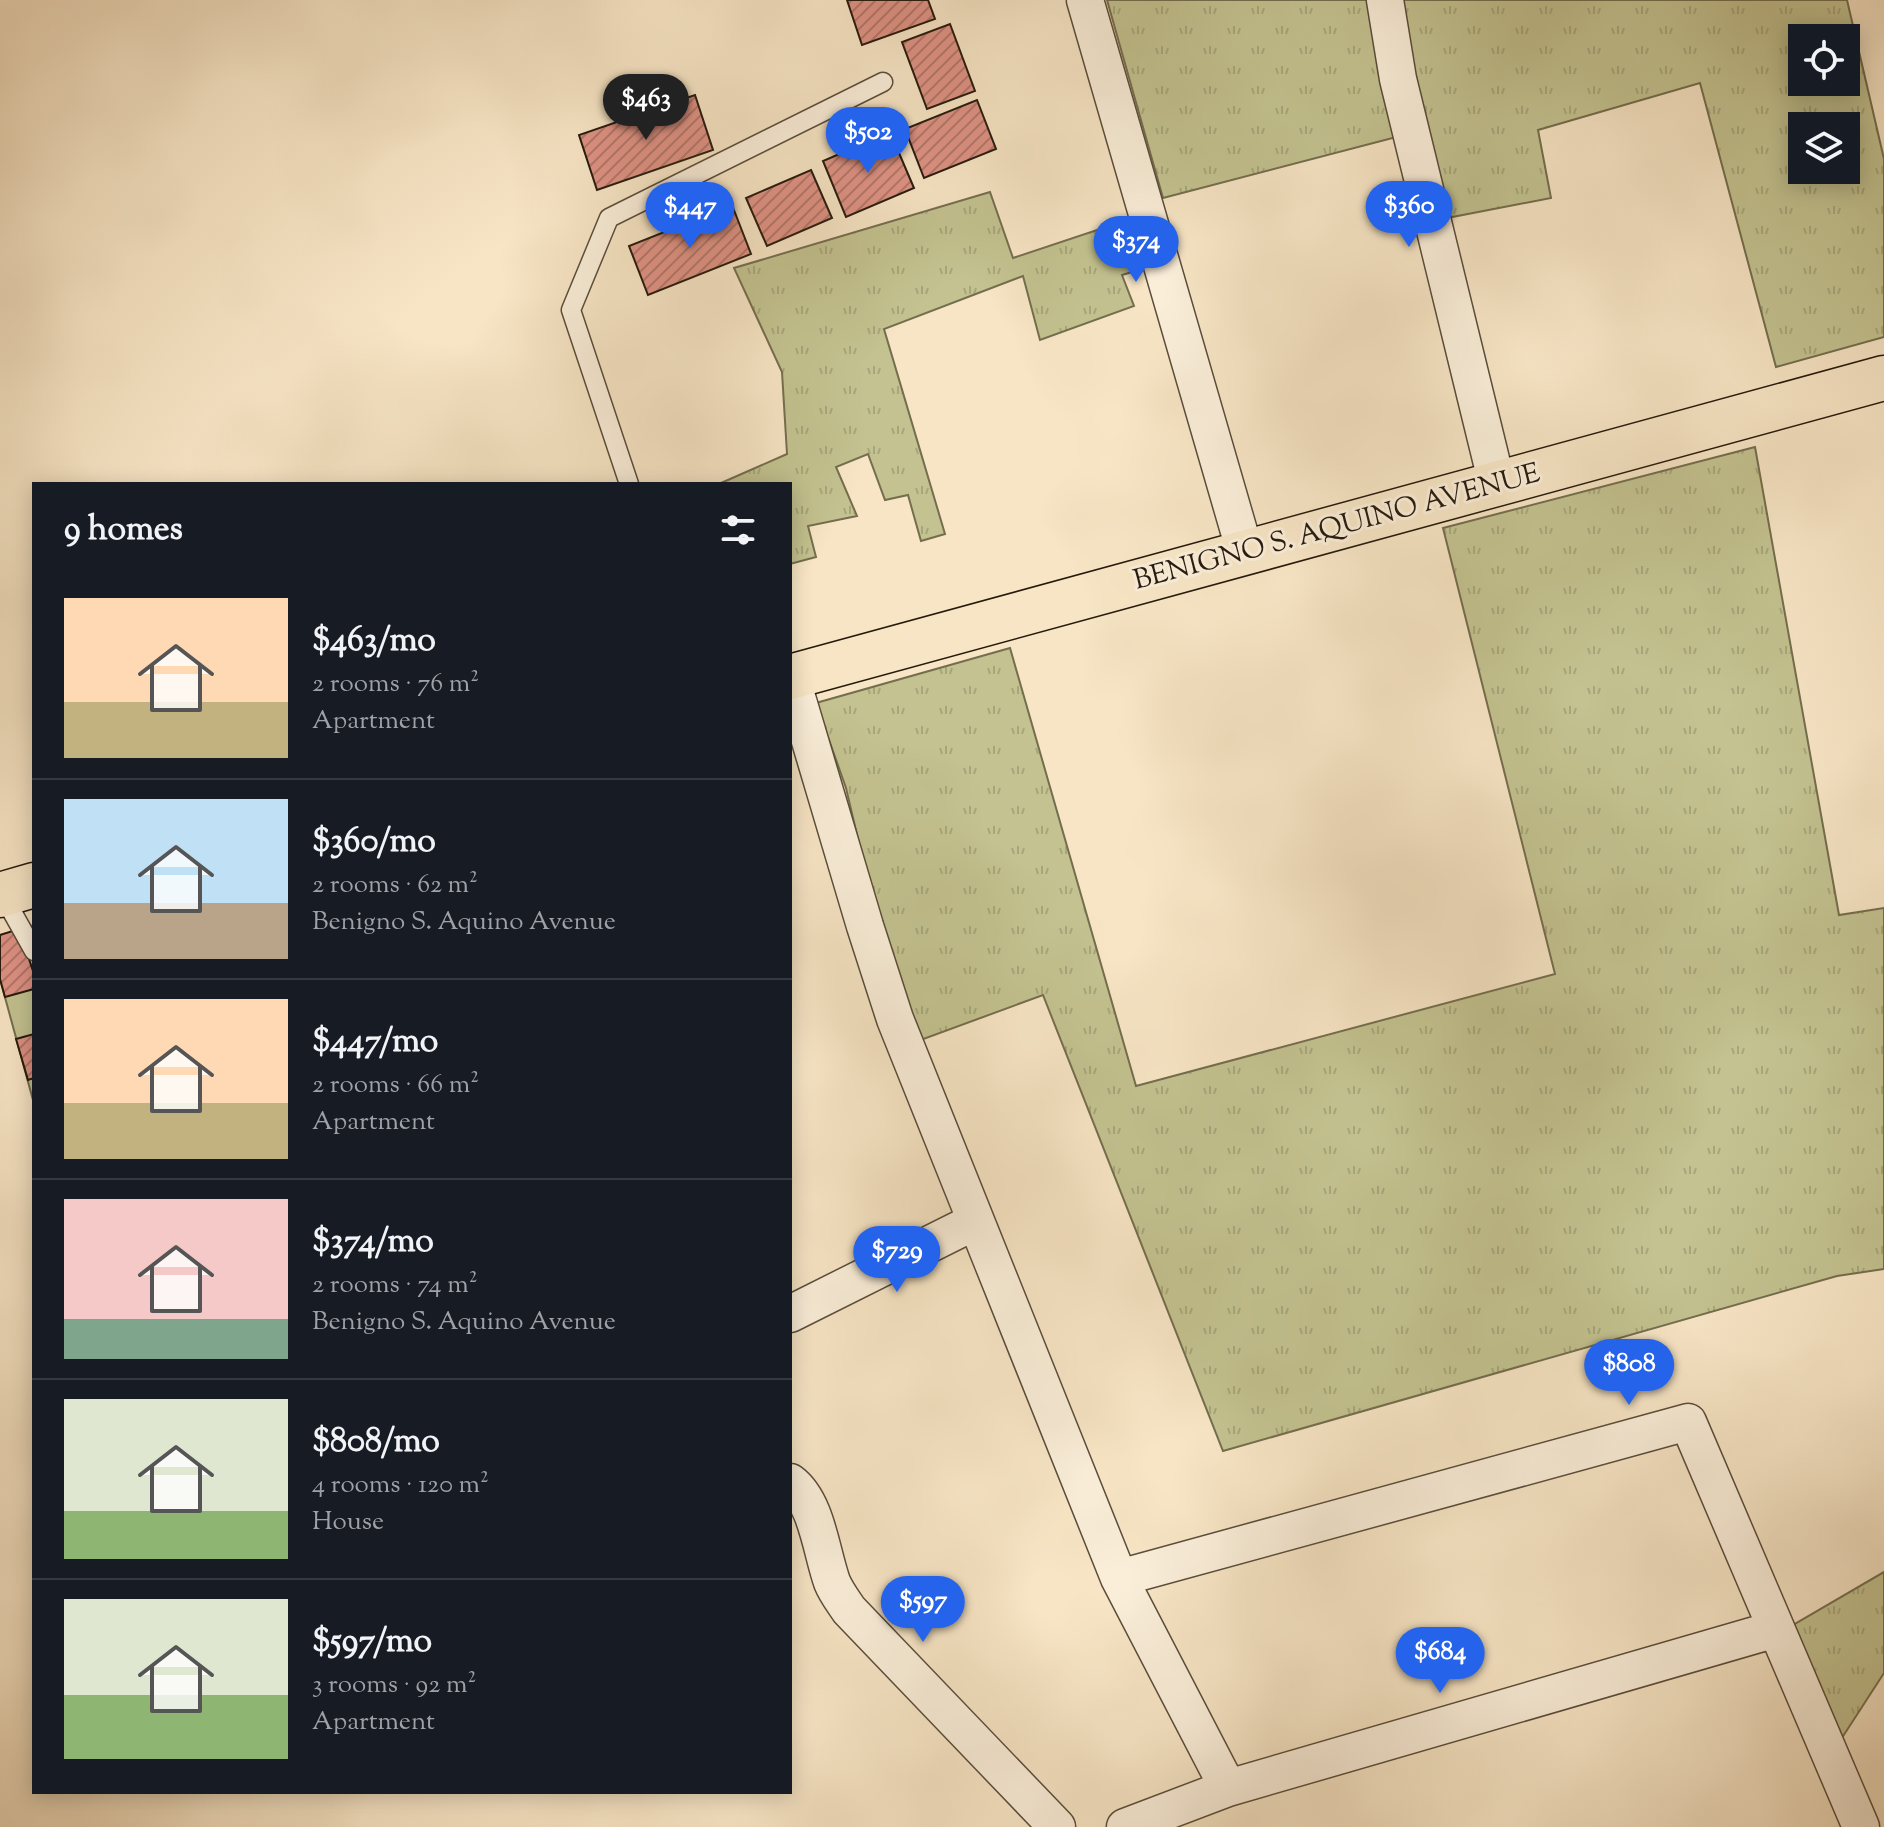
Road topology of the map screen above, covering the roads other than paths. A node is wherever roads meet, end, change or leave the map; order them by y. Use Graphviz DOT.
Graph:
graph roads {
  1 [pos="1085,0"];
  2 [pos="1385,0"];
  3 [pos="883,82"];
  4 [pos="1884,378"];
  5 [pos="628,482"];
  6 [pos="1497,484"];
  7 [pos="1245,552"];
  8 [pos="792,676"];
  9 [pos="792,684"];
  10 [pos="12,891"];
  11 [pos="32,946"];
  12 [pos="976,1221"];
  13 [pos="792,1313"];
  14 [pos="792,1484"];
  15 [pos="1119,1578"];
  16 [pos="1776,1629"];
  17 [pos="1228,1788"];
  18 [pos="1057,1827"];
  19 [pos="1125,1827"];
  20 [pos="1861,1827"];
  1 -- 7 [label="street"];
  2 -- 6 [label="street"];
  3 -- 5 [label="lane"];
  4 -- 6 [label="main road, BENIGNO S. AQUINO AVENUE"];
  6 -- 7 [label="main road, BENIGNO S. AQUINO AVENUE"];
  7 -- 8 [label="main road, BENIGNO S. AQUINO AVENUE"];
  9 -- 12 [label="street"];
  10 -- 11 [label="lane"];
  12 -- 13 [label="street"];
  12 -- 15 [label="street"];
  14 -- 18 [label="street"];
  15 -- 16 [label="street"];
  15 -- 17 [label="street"];
  16 -- 17 [label="street"];
  16 -- 20 [label="street"];
  17 -- 19 [label="street"];
}
